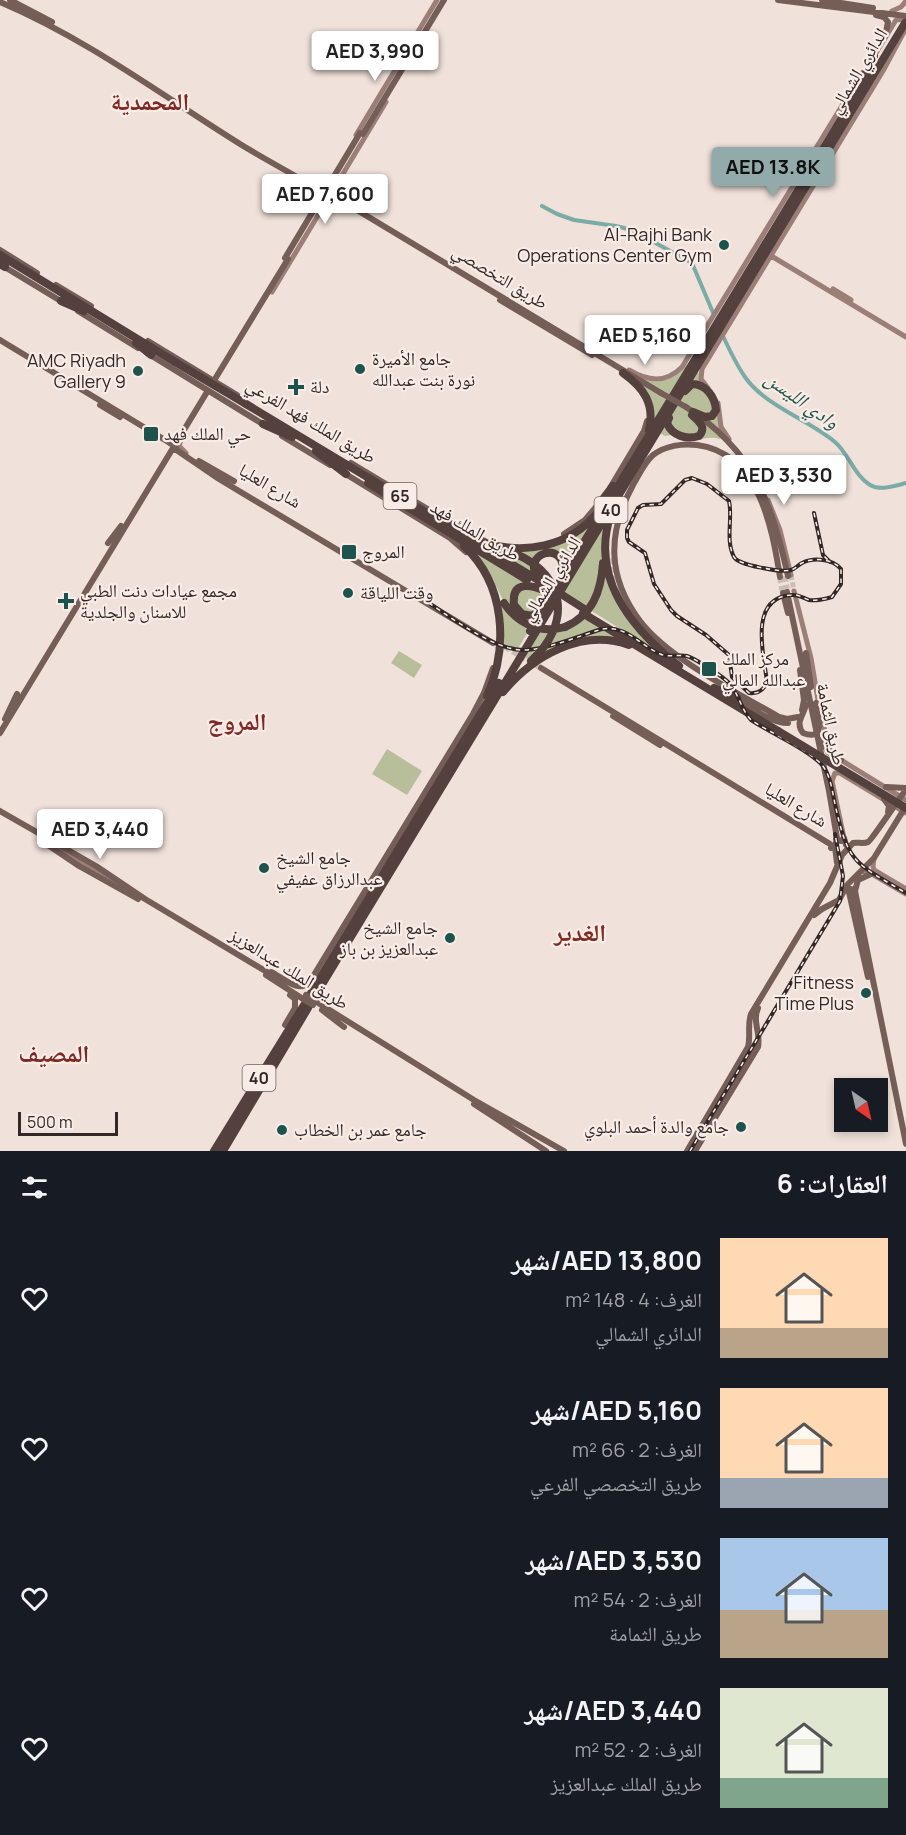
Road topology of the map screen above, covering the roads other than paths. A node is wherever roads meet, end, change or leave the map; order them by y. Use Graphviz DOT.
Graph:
graph roads {
  1 [pos="5,0"];
  2 [pos="10,0"];
  3 [pos="443,0"];
  4 [pos="778,0"];
  5 [pos="822,0"];
  6 [pos="0,1"];
  7 [pos="808,2"];
  8 [pos="906,2"];
  9 [pos="868,4"];
  10 [pos="442,8"];
  11 [pos="882,9"];
  12 [pos="861,11"];
  13 [pos="892,11"];
  14 [pos="905,19"];
  15 [pos="45,20"];
  16 [pos="885,37"];
  17 [pos="874,56"];
  18 [pos="406,57"];
  19 [pos="890,58"];
  20 [pos="390,79"];
  21 [pos="859,94"];
  22 [pos="378,100"];
  23 [pos="385,103"];
  24 [pos="373,116"];
  25 [pos="829,137"];
  26 [pos="830,147"];
  27 [pos="802,171"];
  28 [pos="332,175"];
  29 [pos="320,189"];
  30 [pos="333,193"];
  31 [pos="804,200"];
  32 [pos="768,238"];
  33 [pos="774,249"];
  34 [pos="296,252"];
  35 [pos="1,254"];
  36 [pos="286,258"];
  37 [pos="769,258"];
  38 [pos="778,258"];
  39 [pos="748,261"];
  40 [pos="2,265"];
  41 [pos="275,279"];
  42 [pos="71,294"];
  43 [pos="60,301"];
  44 [pos="90,312"];
  45 [pos="727,328"];
  46 [pos="128,335"];
  47 [pos="906,335"];
  48 [pos="0,342"];
  49 [pos="156,346"];
  50 [pos="693,353"];
  51 [pos="152,355"];
  52 [pos="600,356"];
  53 [pos="186,364"];
  54 [pos="699,364"];
  55 [pos="620,372"];
  56 [pos="181,374"];
  57 [pos="216,376"];
  58 [pos="684,377"];
  59 [pos="205,392"];
  60 [pos="235,393"];
  61 [pos="660,394"];
  62 [pos="218,396"];
  63 [pos="678,399"];
  64 [pos="205,400"];
  65 [pos="227,401"];
  66 [pos="245,405"];
  67 [pos="671,411"];
  68 [pos="689,411"];
  69 [pos="274,422"];
  70 [pos="263,424"];
  71 [pos="648,437"];
  72 [pos="297,439"];
  73 [pos="316,442"];
  74 [pos="172,446"];
  75 [pos="316,451"];
  76 [pos="739,452"];
  77 [pos="186,453"];
  78 [pos="644,465"];
  79 [pos="631,470"];
  80 [pos="346,474"];
  81 [pos="221,477"];
  82 [pos="378,479"];
  83 [pos="619,485"];
  84 [pos="378,494"];
  85 [pos="617,499"];
  86 [pos="600,503"];
  87 [pos="414,509"];
  88 [pos="130,520"];
  89 [pos="121,526"];
  90 [pos="446,527"];
  91 [pos="606,537"];
  92 [pos="482,542"];
  93 [pos="108,543"];
  94 [pos="610,561"];
  95 [pos="105,566"];
  96 [pos="484,570"];
  97 [pos="786,576"];
  98 [pos="562,578"];
  99 [pos="549,590"];
  100 [pos="789,593"];
  101 [pos="621,603"];
  102 [pos="545,606"];
  103 [pos="631,608"];
  104 [pos="587,613"];
  105 [pos="647,634"];
  106 [pos="493,641"];
  107 [pos="648,653"];
  108 [pos="807,653"];
  109 [pos="797,654"];
  110 [pos="679,666"];
  111 [pos="800,666"];
  112 [pos="539,668"];
  113 [pos="33,684"];
  114 [pos="808,687"];
  115 [pos="710,688"];
  116 [pos="17,694"];
  117 [pos="813,696"];
  118 [pos="737,698"];
  119 [pos="816,703"];
  120 [pos="17,706"];
  121 [pos="735,710"];
  122 [pos="488,712"];
  123 [pos="798,717"];
  124 [pos="5,718"];
  125 [pos="625,721"];
  126 [pos="0,727"];
  127 [pos="0,733"];
  128 [pos="466,737"];
  129 [pos="673,752"];
  130 [pos="833,753"];
  131 [pos="841,760"];
  132 [pos="450,763"];
  133 [pos="708,769"];
  134 [pos="450,775"];
  135 [pos="868,777"];
  136 [pos="886,787"];
  137 [pos="906,789"];
  138 [pos="876,794"];
  139 [pos="422,798"];
  140 [pos="884,799"];
  141 [pos="759,802"];
  142 [pos="894,805"];
  143 [pos="905,807"];
  144 [pos="0,813"];
  145 [pos="887,814"];
  146 [pos="408,824"];
  147 [pos="878,829"];
  148 [pos="420,833"];
  149 [pos="817,836"];
  150 [pos="888,836"];
  151 [pos="40,837"];
  152 [pos="841,838"];
  153 [pos="849,846"];
  154 [pos="874,858"];
  155 [pos="385,868"];
  156 [pos="862,871"];
  157 [pos="876,875"];
  158 [pos="827,888"];
  159 [pos="906,889"];
  160 [pos="906,894"];
  161 [pos="145,901"];
  162 [pos="820,906"];
  163 [pos="371,914"];
  164 [pos="354,921"];
  165 [pos="336,940"];
  166 [pos="348,943"];
  167 [pos="867,959"];
  168 [pos="269,975"];
  169 [pos="284,985"];
  170 [pos="309,1000"];
  171 [pos="285,1025"];
  172 [pos="299,1034"];
  173 [pos="740,1060"];
  174 [pos="271,1064"];
  175 [pos="748,1065"];
  176 [pos="724,1103"];
  177 [pos="712,1105"];
  178 [pos="520,1129"];
  179 [pos="906,1144"];
  180 [pos="224,1149"];
  181 [pos="212,1151"];
  182 [pos="546,1151"];
  183 [pos="564,1151"];
  184 [pos="687,1151"];
  185 [pos="695,1151"];
  186 [pos="904,1151"];
  1 -- 15 [label="main road"];
  2 -- 15 [label="main road"];
  3 -- 10 [label="main road"];
  3 -- 18 [label="main road"];
  3 -- 20 [label="main road"];
  3 -- 24 [label="main road"];
  4 -- 7 [label="main road"];
  5 -- 11 [label="main road"];
  6 -- 15 [label="main road"];
  7 -- 12 [label="main road"];
  8 -- 13 [label="main road"];
  8 -- 14 [label="main road"];
  9 -- 11 [label="main road"];
  10 -- 23 [label="main road"];
  11 -- 13 [label="main road"];
  12 -- 14 [label="main road"];
  12 -- 16 [label="main road"];
  13 -- 14 [label="main road"];
  14 -- 16 [label="main road, الدائري الشمالي"];
  14 -- 19 [label="main road"];
  14 -- 21 [label="highway, الدائري الشمالي / 40"];
  15 -- 29 [label="main road"];
  16 -- 17 [label="main road, الدائري الشمالي"];
  17 -- 21 [label="highway"];
  17 -- 27 [label="main road, الدائري الشمالي"];
  18 -- 20 [label="main road"];
  18 -- 24 [label="main road"];
  19 -- 21 [label="highway"];
  19 -- 31 [label="main road"];
  20 -- 22 [label="main road"];
  21 -- 25 [label="highway, الدائري الشمالي / 40"];
  21 -- 26 [label="highway, الدائري الشمالي / 40"];
  22 -- 24 [label="main road"];
  22 -- 28 [label="main road"];
  23 -- 24 [label="main road"];
  23 -- 30 [label="main road"];
  24 -- 36 [label="main road, bridge"];
  25 -- 27 [label="highway"];
  25 -- 32 [label="highway, الدائري الشمالي / 40"];
  26 -- 31 [label="highway"];
  26 -- 54 [label="highway, الدائري الشمالي / 40"];
  27 -- 39 [label="main road, الدائري الشمالي"];
  30 -- 34 [label="main road"];
  30 -- 52 [label="main road, طريق التخصصي"];
  30 -- 55 [label="main road, طريق التخصصي"];
  31 -- 33 [label="main road"];
  32 -- 39 [label="highway"];
  32 -- 58 [label="highway, الدائري الشمالي / 40"];
  33 -- 37 [label="main road"];
  33 -- 38 [label="main road"];
  34 -- 41 [label="main road"];
  34 -- 57 [label="main road"];
  35 -- 42 [label="main road, طريق الملك فهد الفرعي"];
  35 -- 44 [label="highway, طريق الملك فهد / 65"];
  36 -- 41 [label="main road"];
  36 -- 57 [label="main road"];
  37 -- 38 [label="main road"];
  37 -- 45 [label="main road"];
  38 -- 47 [label="main road"];
  39 -- 50 [label="main road, الدائري الشمالي"];
  40 -- 43 [label="main road, طريق الملك فهد الفرعي"];
  41 -- 57 [label="main road"];
  42 -- 44 [label="highway"];
  42 -- 49 [label="main road, طريق الملك فهد الفرعي"];
  43 -- 44 [label="highway"];
  43 -- 51 [label="main road, طريق الملك فهد الفرعي"];
  44 -- 46 [label="highway, طريق الملك فهد / 65"];
  45 -- 54 [label="highway"];
  45 -- 76 [label="main road"];
  46 -- 49 [label="highway"];
  46 -- 51 [label="highway"];
  46 -- 66 [label="highway, طريق الملك فهد / 65, bridge"];
  48 -- 74 [label="main road, شارع العليا"];
  49 -- 53 [label="main road, طريق الملك فهد الفرعي"];
  50 -- 52 [label="main road, الدائري الشمالي"];
  50 -- 58 [label="highway"];
  51 -- 56 [label="main road, طريق الملك فهد الفرعي"];
  52 -- 61 [label="main road, طريق التخصصي"];
  53 -- 56 [label="main road"];
  53 -- 57 [label="main road, طريق الملك فهد الفرعي"];
  54 -- 63 [label="highway, الدائري الشمالي / 40"];
  55 -- 61 [label="main road, طريق التخصصي"];
  55 -- 71 [label="highway"];
  55 -- 86 [label="main road, طريق الملك فهد الفرعي"];
  56 -- 59 [label="main road, طريق الملك فهد الفرعي"];
  57 -- 59 [label="main road"];
  57 -- 60 [label="main road, طريق الملك فهد الفرعي"];
  58 -- 71 [label="highway, الدائري الشمالي / 40"];
  59 -- 62 [label="main road, طريق الملك فهد الفرعي"];
  59 -- 64 [label="main road"];
  59 -- 88 [label="main road"];
  59 -- 89 [label="main road"];
  60 -- 65 [label="main road"];
  60 -- 73 [label="main road, طريق الملك فهد الفرعي"];
  61 -- 68 [label="main road, طريق التخصصي, bridge"];
  62 -- 64 [label="main road"];
  62 -- 65 [label="main road, طريق الملك فهد الفرعي"];
  63 -- 67 [label="highway, الدائري الشمالي / 40"];
  63 -- 68 [label="highway"];
  64 -- 77 [label="main road"];
  65 -- 70 [label="main road, طريق الملك فهد الفرعي"];
  66 -- 69 [label="highway, طريق الملك فهد / 65"];
  66 -- 72 [label="highway, طريق الملك فهد / 65"];
  67 -- 68 [label="highway"];
  67 -- 79 [label="highway, الدائري الشمالي / 40"];
  68 -- 76 [label="main road, طريق التخصصي"];
  68 -- 97 [label="main road"];
  69 -- 73 [label="highway"];
  69 -- 87 [label="highway, طريق الملك فهد / 65"];
  70 -- 72 [label="highway"];
  70 -- 80 [label="main road, طريق الملك فهد الفرعي"];
  71 -- 79 [label="highway, الدائري الشمالي / 40"];
  72 -- 75 [label="highway, طريق الملك فهد / 65"];
  73 -- 82 [label="main road, طريق الملك فهد الفرعي"];
  74 -- 77 [label="main road, شارع العليا"];
  74 -- 81 [label="main road, شارع العليا"];
  75 -- 80 [label="highway"];
  75 -- 87 [label="highway, طريق الملك فهد / 65"];
  76 -- 97 [label="main road"];
  77 -- 81 [label="main road, شارع العليا"];
  78 -- 94 [label="main road"];
  78 -- 97 [label="main road"];
  78 -- 103 [label="main road"];
  79 -- 83 [label="highway, الدائري الشمالي / 40"];
  79 -- 85 [label="highway, الدائري الشمالي / 40"];
  79 -- 86 [label="highway"];
  79 -- 94 [label="main road"];
  80 -- 84 [label="main road, طريق الملك فهد الفرعي"];
  81 -- 106 [label="main road, شارع العليا"];
  82 -- 86 [label="main road, طريق الملك فهد الفرعي"];
  82 -- 87 [label="highway"];
  83 -- 92 [label="highway"];
  83 -- 98 [label="highway, الدائري الشمالي / 40"];
  84 -- 87 [label="highway"];
  84 -- 139 [label="main road, طريق الملك فهد الفرعي"];
  85 -- 91 [label="highway"];
  85 -- 122 [label="highway, الدائري الشمالي / 40"];
  87 -- 90 [label="highway, طريق الملك فهد / 65"];
  88 -- 95 [label="main road"];
  88 -- 120 [label="main road"];
  89 -- 93 [label="main road"];
  89 -- 124 [label="main road"];
  90 -- 92 [label="highway"];
  90 -- 96 [label="highway"];
  90 -- 99 [label="highway, طريق الملك فهد / 65"];
  91 -- 96 [label="highway, bridge"];
  91 -- 101 [label="highway"];
  92 -- 122 [label="highway, bridge"];
  94 -- 101 [label="highway"];
  94 -- 103 [label="main road"];
  96 -- 128 [label="highway"];
  98 -- 99 [label="highway"];
  98 -- 102 [label="highway, الدائري الشمالي / 40"];
  99 -- 102 [label="highway, 65"];
  99 -- 104 [label="highway, طريق الملك فهد / 65, bridge"];
  100 -- 108 [label="main road"];
  100 -- 109 [label="main road"];
  100 -- 114 [label="main road, طريق الثمامة"];
  100 -- 117 [label="main road, طريق الثمامة"];
  100 -- 130 [label="main road"];
  101 -- 110 [label="highway"];
  102 -- 128 [label="highway, الدائري الشمالي / 40"];
  103 -- 123 [label="main road"];
  104 -- 107 [label="highway, طريق الملك فهد / 65"];
  104 -- 110 [label="highway, طريق الملك فهد / 65"];
  105 -- 118 [label="main road"];
  107 -- 115 [label="highway, طريق الملك فهد / 65"];
  107 -- 122 [label="highway"];
  108 -- 117 [label="main road"];
  108 -- 119 [label="main road"];
  109 -- 111 [label="main road"];
  109 -- 114 [label="main road"];
  110 -- 115 [label="highway, طريق الملك فهد / 65"];
  111 -- 119 [label="main road, bridge"];
  111 -- 123 [label="main road"];
  112 -- 125 [label="main road, شارع العليا"];
  113 -- 120 [label="main road"];
  114 -- 152 [label="main road, طريق الثمامة"];
  115 -- 118 [label="highway"];
  115 -- 121 [label="highway"];
  115 -- 143 [label="highway, طريق الملك فهد / 65, bridge"];
  116 -- 124 [label="main road"];
  117 -- 131 [label="main road, طريق الثمامة"];
  118 -- 123 [label="main road"];
  120 -- 127 [label="main road"];
  122 -- 134 [label="highway, الدائري الشمالي / 40"];
  124 -- 126 [label="main road"];
  125 -- 129 [label="main road, شارع العليا"];
  125 -- 133 [label="main road, شارع العليا"];
  128 -- 132 [label="highway, الدائري الشمالي / 40"];
  129 -- 133 [label="main road"];
  129 -- 141 [label="main road, شارع العليا"];
  131 -- 135 [label="main road"];
  132 -- 139 [label="highway"];
  132 -- 155 [label="highway, الدائري الشمالي / 40"];
  133 -- 141 [label="main road, شارع العليا"];
  134 -- 148 [label="highway"];
  134 -- 166 [label="highway, الدائري الشمالي / 40"];
  135 -- 136 [label="main road"];
  135 -- 138 [label="main road"];
  136 -- 137 [label="main road"];
  136 -- 143 [label="main road"];
  137 -- 143 [label="main road"];
  138 -- 140 [label="main road"];
  138 -- 152 [label="main road"];
  139 -- 146 [label="main road"];
  140 -- 142 [label="main road"];
  140 -- 145 [label="main road"];
  141 -- 149 [label="main road, شارع العليا"];
  141 -- 149 [label="main road, شارع العليا"];
  142 -- 143 [label="main road"];
  142 -- 143 [label="main road"];
  142 -- 145 [label="main road"];
  143 -- 150 [label="main road"];
  144 -- 151 [label="main road, طريق الملك عبدالعزيز"];
  145 -- 147 [label="main road"];
  146 -- 155 [label="highway"];
  146 -- 165 [label="main road"];
  147 -- 150 [label="main road"];
  147 -- 153 [label="main road"];
  149 -- 152 [label="main road"];
  150 -- 154 [label="main road"];
  151 -- 161 [label="main road"];
  151 -- 161 [label="main road, طريق الملك عبدالعزيز"];
  152 -- 153 [label="main road"];
  152 -- 158 [label="main road"];
  153 -- 158 [label="main road"];
  154 -- 156 [label="main road"];
  154 -- 157 [label="main road"];
  155 -- 164 [label="highway, الدائري الشمالي / 40"];
  156 -- 157 [label="main road"];
  156 -- 162 [label="main road"];
  157 -- 159 [label="main road"];
  157 -- 160 [label="main road"];
  157 -- 167 [label="main road"];
  158 -- 162 [label="main road"];
  161 -- 168 [label="main road, طريق الملك عبدالعزيز"];
  161 -- 169 [label="main road, طريق الملك عبدالعزيز"];
  162 -- 173 [label="main road"];
  162 -- 175 [label="main road"];
  163 -- 166 [label="highway"];
  164 -- 165 [label="highway"];
  164 -- 170 [label="highway, الدائري الشمالي / 40"];
  165 -- 168 [label="main road"];
  166 -- 170 [label="highway, الدائري الشمالي / 40"];
  167 -- 179 [label="main road"];
  167 -- 186 [label="main road"];
  168 -- 169 [label="main road"];
  168 -- 171 [label="main road"];
  169 -- 170 [label="main road, طريق الملك عبدالعزيز"];
  170 -- 174 [label="highway, الدائري الشمالي / 40"];
  170 -- 178 [label="main road, طريق الملك عبدالعزيز"];
  171 -- 174 [label="highway"];
  172 -- 174 [label="highway"];
  173 -- 175 [label="main road"];
  173 -- 177 [label="main road"];
  174 -- 180 [label="highway, الدائري الشمالي / 40"];
  174 -- 181 [label="highway, الدائري الشمالي / 40"];
  175 -- 176 [label="main road"];
  176 -- 177 [label="main road"];
  176 -- 185 [label="main road"];
  177 -- 184 [label="main road"];
  178 -- 182 [label="main road, طريق الملك عبدالعزيز"];
  178 -- 183 [label="main road, طريق الملك عبدالعزيز"];
}
